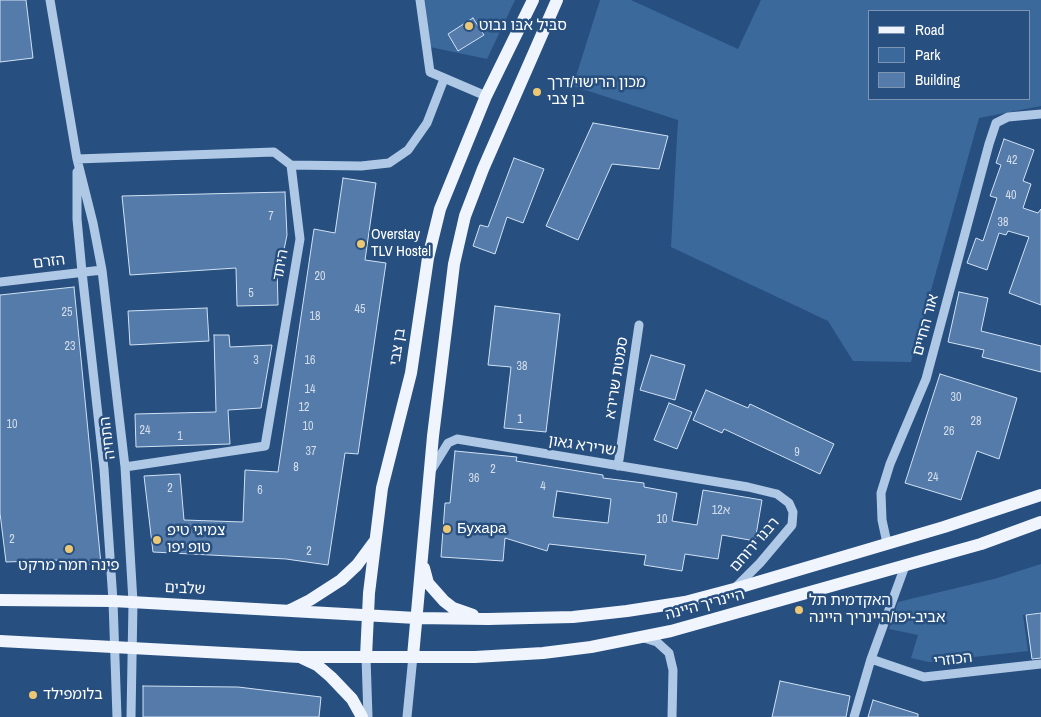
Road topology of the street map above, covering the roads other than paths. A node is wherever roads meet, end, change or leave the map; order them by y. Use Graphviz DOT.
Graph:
graph roads {
  1 [pos="50,0"];
  2 [pos="420,0"];
  3 [pos="533,0"];
  4 [pos="557,0"];
  5 [pos="444,79"];
  6 [pos="486,96"];
  7 [pos="1041,114"];
  8 [pos="77,159"];
  9 [pos="291,165"];
  10 [pos="102,270"];
  11 [pos="82,272"];
  12 [pos="0,282"];
  13 [pos="639,325"];
  14 [pos="618,466"];
  15 [pos="125,467"];
  16 [pos="430,472"];
  17 [pos="748,487"];
  18 [pos="1041,495"];
  19 [pos="1041,522"];
  20 [pos="374,542"];
  21 [pos="887,543"];
  22 [pos="422,559"];
  23 [pos="905,566"];
  24 [pos="734,589"];
  25 [pos="0,600"];
  26 [pos="113,601"];
  27 [pos="133,602"];
  28 [pos="288,611"];
  29 [pos="367,615"];
  30 [pos="416,618"];
  31 [pos="488,619"];
  32 [pos="641,638"];
  33 [pos="0,641"];
  34 [pos="113,647"];
  35 [pos="133,648"];
  36 [pos="366,656"];
  37 [pos="413,656"];
  38 [pos="300,657"];
  39 [pos="871,659"];
  40 [pos="1041,664"];
  41 [pos="117,717"];
  42 [pos="131,717"];
  43 [pos="362,717"];
  44 [pos="368,717"];
  45 [pos="408,717"];
  46 [pos="672,717"];
  47 [pos="854,717"];
  1 -- 8 [label="street, התחיה"];
  2 -- 5 [label="street"];
  3 -- 6 [label="main road, בן צבי"];
  4 -- 16 [label="main road"];
  5 -- 6 [label="street"];
  5 -- 9 [label="street"];
  6 -- 20 [label="main road, בן צבי"];
  7 -- 21 [label="street, אור החיים"];
  8 -- 9 [label="street"];
  8 -- 10 [label="street, התחיה"];
  8 -- 11 [label="street, התחיה"];
  9 -- 15 [label="street, היתד"];
  10 -- 11 [label="street, הזרם"];
  10 -- 15 [label="street, התחיה"];
  11 -- 12 [label="street, הזרם"];
  11 -- 26 [label="street, התחיה"];
  13 -- 14 [label="street, סמטת שרירא"];
  14 -- 16 [label="street, שרירא גאון"];
  14 -- 17 [label="street, שרירא גאון"];
  15 -- 27 [label="street, התחיה"];
  16 -- 22 [label="main road"];
  17 -- 24 [label="street, רבנו ירוחם"];
  18 -- 21 [label="main road, היינריך היינה"];
  19 -- 23 [label="main road, היינריך היינה"];
  20 -- 28 [label="main road"];
  20 -- 29 [label="main road, בן צבי"];
  21 -- 24 [label="main road, היינריך היינה"];
  22 -- 30 [label="main road"];
  22 -- 31 [label="main road"];
  23 -- 32 [label="main road, היינריך היינה"];
  23 -- 39 [label="street"];
  24 -- 31 [label="main road, היינריך היינה"];
  25 -- 26 [label="main road, שלבים"];
  26 -- 27 [label="main road, שלבים"];
  26 -- 34 [label="street, התחיה"];
  27 -- 28 [label="main road, שלבים"];
  27 -- 35 [label="street, התחיה"];
  28 -- 29 [label="main road, שלבים"];
  29 -- 30 [label="main road, היינריך היינה"];
  29 -- 36 [label="main road, בן צבי"];
  30 -- 31 [label="main road, היינריך היינה"];
  30 -- 37 [label="main road"];
  32 -- 37 [label="main road, היינריך היינה"];
  32 -- 46 [label="street"];
  33 -- 34 [label="main road"];
  34 -- 35 [label="main road"];
  34 -- 41 [label="street, התחיה"];
  35 -- 38 [label="main road"];
  35 -- 42 [label="street, התחיה"];
  36 -- 37 [label="main road, היינריך היינה"];
  36 -- 38 [label="main road"];
  36 -- 44 [label="street, בן צבי"];
  37 -- 45 [label="street"];
  38 -- 43 [label="main road"];
  39 -- 40 [label="street, הכוזרי"];
  39 -- 47 [label="street"];
}
